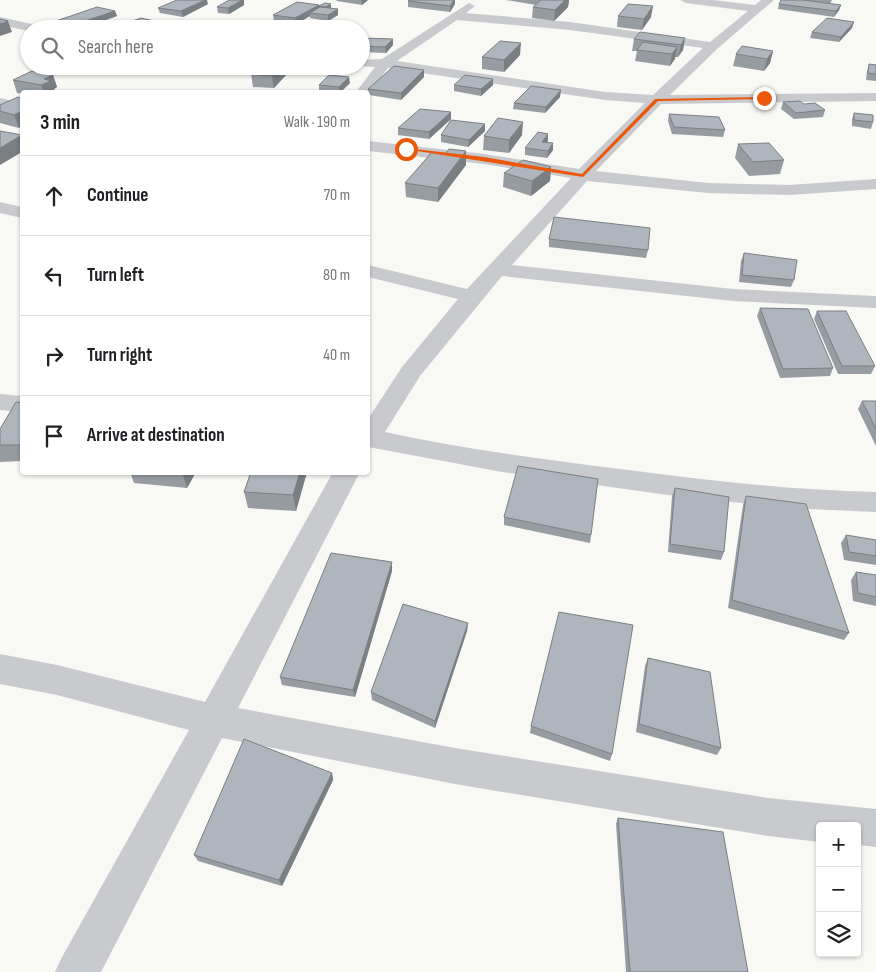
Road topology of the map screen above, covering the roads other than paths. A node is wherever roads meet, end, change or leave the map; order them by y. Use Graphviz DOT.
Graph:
graph roads {
  1 [pos="478,0"];
  2 [pos="686,0"];
  3 [pos="763,5"];
  4 [pos="454,16"];
  5 [pos="0,21"];
  6 [pos="20,25"];
  7 [pos="712,46"];
  8 [pos="385,63"];
  9 [pos="370,64"];
  10 [pos="365,90"];
  11 [pos="876,97"];
  12 [pos="657,100"];
  13 [pos="0,102"];
  14 [pos="20,107"];
  15 [pos="370,146"];
  16 [pos="583,175"];
  17 [pos="876,184"];
  18 [pos="0,207"];
  19 [pos="20,212"];
  20 [pos="497,270"];
  21 [pos="370,271"];
  22 [pos="472,296"];
  23 [pos="876,302"];
  24 [pos="0,402"];
  25 [pos="20,404"];
  26 [pos="370,435"];
  27 [pos="370,438"];
  28 [pos="345,475"];
  29 [pos="876,502"];
  30 [pos="0,669"];
  31 [pos="214,720"];
  32 [pos="816,822"];
  33 [pos="861,826"];
  34 [pos="876,828"];
  35 [pos="77,972"];
  1 -- 4 [label="street"];
  2 -- 3 [label="street"];
  3 -- 7 [label="street"];
  4 -- 7 [label="street"];
  4 -- 8 [label="street"];
  5 -- 6 [label="street"];
  7 -- 12 [label="street"];
  8 -- 9 [label="street"];
  8 -- 10 [label="street"];
  8 -- 12 [label="street"];
  11 -- 12 [label="street"];
  12 -- 16 [label="street"];
  13 -- 14 [label="street"];
  15 -- 16 [label="street"];
  16 -- 17 [label="street"];
  16 -- 20 [label="street"];
  18 -- 19 [label="street"];
  20 -- 22 [label="street"];
  20 -- 23 [label="street"];
  21 -- 22 [label="street"];
  22 -- 26 [label="street"];
  24 -- 25 [label="street"];
  27 -- 29 [label="street"];
  28 -- 31 [label="street"];
  30 -- 31 [label="street"];
  31 -- 32 [label="street"];
  31 -- 35 [label="street"];
  33 -- 34 [label="street"];
}
